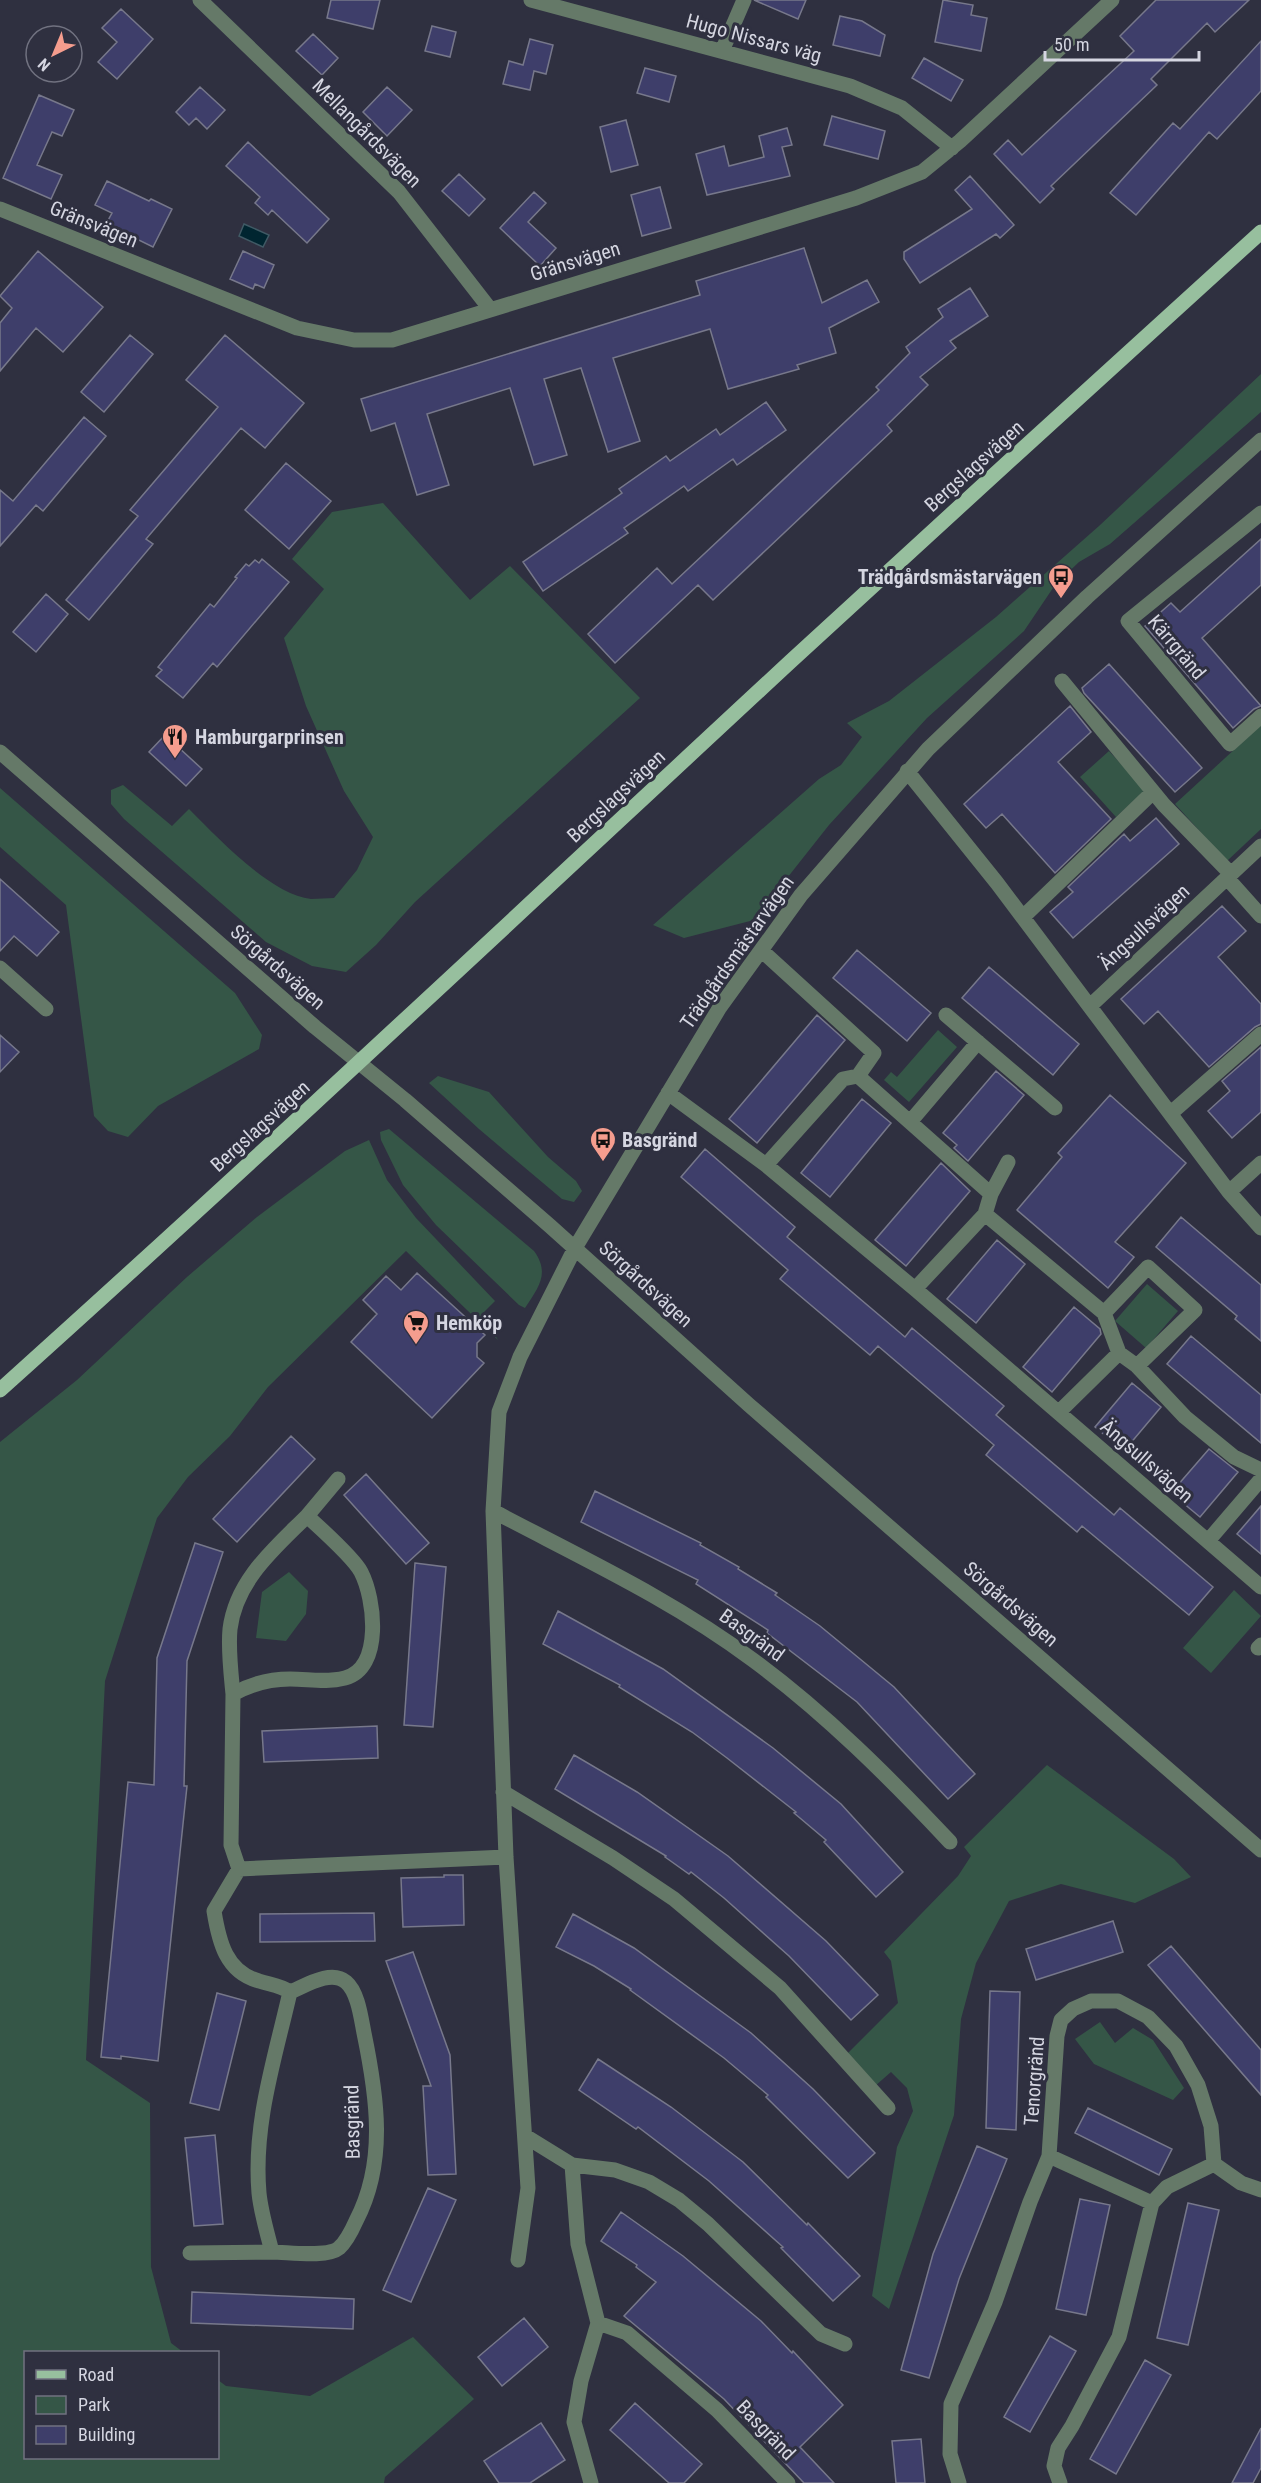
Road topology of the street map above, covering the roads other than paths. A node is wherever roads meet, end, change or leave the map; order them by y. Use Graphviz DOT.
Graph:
graph roads {
  1 [pos="200,0"];
  2 [pos="531,0"];
  3 [pos="744,0"];
  4 [pos="1112,0"];
  5 [pos="722,51"];
  6 [pos="951,148"];
  7 [pos="0,209"];
  8 [pos="1261,232"];
  9 [pos="490,309"];
  10 [pos="1261,440"];
  11 [pos="1261,513"];
  12 [pos="1062,681"];
  13 [pos="1261,716"];
  14 [pos="0,752"];
  15 [pos="907,771"];
  16 [pos="1153,792"];
  17 [pos="1261,846"];
  18 [pos="1229,876"];
  19 [pos="1261,916"];
  20 [pos="1023,917"];
  21 [pos="761,950"];
  22 [pos="0,968"];
  23 [pos="1090,1006"];
  24 [pos="46,1009"];
  25 [pos="946,1015"];
  26 [pos="1261,1034"];
  27 [pos="978,1042"];
  28 [pos="358,1063"];
  29 [pos="858,1076"];
  30 [pos="668,1093"];
  31 [pos="1055,1108"];
  32 [pos="1171,1113"];
  33 [pos="910,1122"];
  34 [pos="1008,1162"];
  35 [pos="1261,1163"];
  36 [pos="766,1165"];
  37 [pos="1229,1192"];
  38 [pos="992,1194"];
  39 [pos="985,1214"];
  40 [pos="1261,1228"];
  41 [pos="575,1248"];
  42 [pos="915,1289"];
  43 [pos="1104,1313"];
  44 [pos="1119,1353"];
  45 [pos="1137,1366"];
  46 [pos="0,1390"];
  47 [pos="1059,1412"];
  48 [pos="1261,1470"];
  49 [pos="338,1479"];
  50 [pos="1261,1479"];
  51 [pos="493,1511"];
  52 [pos="307,1516"];
  53 [pos="1208,1541"];
  54 [pos="1261,1587"];
  55 [pos="233,1694"];
  56 [pos="503,1792"];
  57 [pos="950,1842"];
  58 [pos="1261,1850"];
  59 [pos="506,1857"];
  60 [pos="239,1869"];
  61 [pos="290,1992"];
  62 [pos="888,2108"];
  63 [pos="525,2136"];
  64 [pos="1049,2156"];
  65 [pos="1214,2164"];
  66 [pos="572,2165"];
  67 [pos="1261,2190"];
  68 [pos="1152,2203"];
  69 [pos="272,2252"];
  70 [pos="190,2253"];
  71 [pos="518,2260"];
  72 [pos="598,2323"];
  73 [pos="844,2344"];
  74 [pos="591,2483"];
  75 [pos="788,2483"];
  76 [pos="959,2483"];
  77 [pos="1060,2483"];
  1 -- 9 [label="street, Mellangårdsvägen"];
  2 -- 5 [label="street, Hugo Nissars väg"];
  3 -- 5 [label="street"];
  4 -- 6 [label="street, Gränsvägen"];
  5 -- 6 [label="street, Hugo Nissars väg"];
  6 -- 9 [label="street, Gränsvägen"];
  7 -- 9 [label="street, Gränsvägen"];
  8 -- 28 [label="main road, Bergslagsvägen"];
  10 -- 15 [label="street, Trädgårdsmästarvägen"];
  11 -- 13 [label="street, Kärrgränd"];
  12 -- 16 [label="street"];
  14 -- 28 [label="street, Sörgårdsvägen"];
  15 -- 20 [label="street"];
  15 -- 21 [label="street, Trädgårdsmästarvägen"];
  16 -- 18 [label="street"];
  16 -- 20 [label="street"];
  17 -- 18 [label="street, Ängsullsvägen"];
  18 -- 19 [label="street"];
  18 -- 23 [label="street, Ängsullsvägen"];
  20 -- 23 [label="street"];
  21 -- 29 [label="street"];
  21 -- 30 [label="street, Trädgårdsmästarvägen"];
  22 -- 24 [label="street"];
  23 -- 32 [label="street"];
  25 -- 27 [label="street"];
  26 -- 32 [label="street"];
  27 -- 31 [label="street"];
  27 -- 33 [label="street"];
  28 -- 41 [label="street, Sörgårdsvägen"];
  28 -- 46 [label="main road, Bergslagsvägen"];
  29 -- 33 [label="street"];
  29 -- 36 [label="street"];
  30 -- 36 [label="street, Ängsullsvägen"];
  30 -- 41 [label="street, Trädgårdsmästarvägen"];
  32 -- 37 [label="street"];
  33 -- 38 [label="street"];
  34 -- 38 [label="street"];
  35 -- 37 [label="street"];
  36 -- 42 [label="street, Ängsullsvägen"];
  37 -- 40 [label="street"];
  38 -- 39 [label="street"];
  39 -- 42 [label="street"];
  39 -- 43 [label="street"];
  41 -- 51 [label="street"];
  41 -- 58 [label="street, Sörgårdsvägen"];
  42 -- 47 [label="street, Ängsullsvägen"];
  43 -- 44 [label="street"];
  43 -- 45 [label="street"];
  44 -- 45 [label="street"];
  44 -- 47 [label="street"];
  45 -- 48 [label="street"];
  47 -- 53 [label="street, Ängsullsvägen"];
  49 -- 52 [label="street"];
  50 -- 53 [label="street"];
  51 -- 56 [label="street"];
  51 -- 57 [label="street, Basgränd"];
  52 -- 55 [label="street"];
  52 -- 55 [label="street"];
  53 -- 54 [label="street, Ängsullsvägen"];
  55 -- 60 [label="street"];
  56 -- 59 [label="street"];
  56 -- 62 [label="street"];
  59 -- 60 [label="street"];
  59 -- 63 [label="street"];
  60 -- 61 [label="street"];
  61 -- 69 [label="street"];
  61 -- 69 [label="street, Basgränd"];
  63 -- 66 [label="street"];
  63 -- 71 [label="street"];
  64 -- 65 [label="street, Tenorgränd"];
  64 -- 68 [label="street"];
  64 -- 76 [label="street, Tenorgränd"];
  65 -- 67 [label="street"];
  65 -- 68 [label="street"];
  66 -- 72 [label="street"];
  66 -- 73 [label="street"];
  68 -- 77 [label="street"];
  69 -- 70 [label="street, Basgränd"];
  72 -- 74 [label="street"];
  72 -- 75 [label="street, Basgränd"];
}
